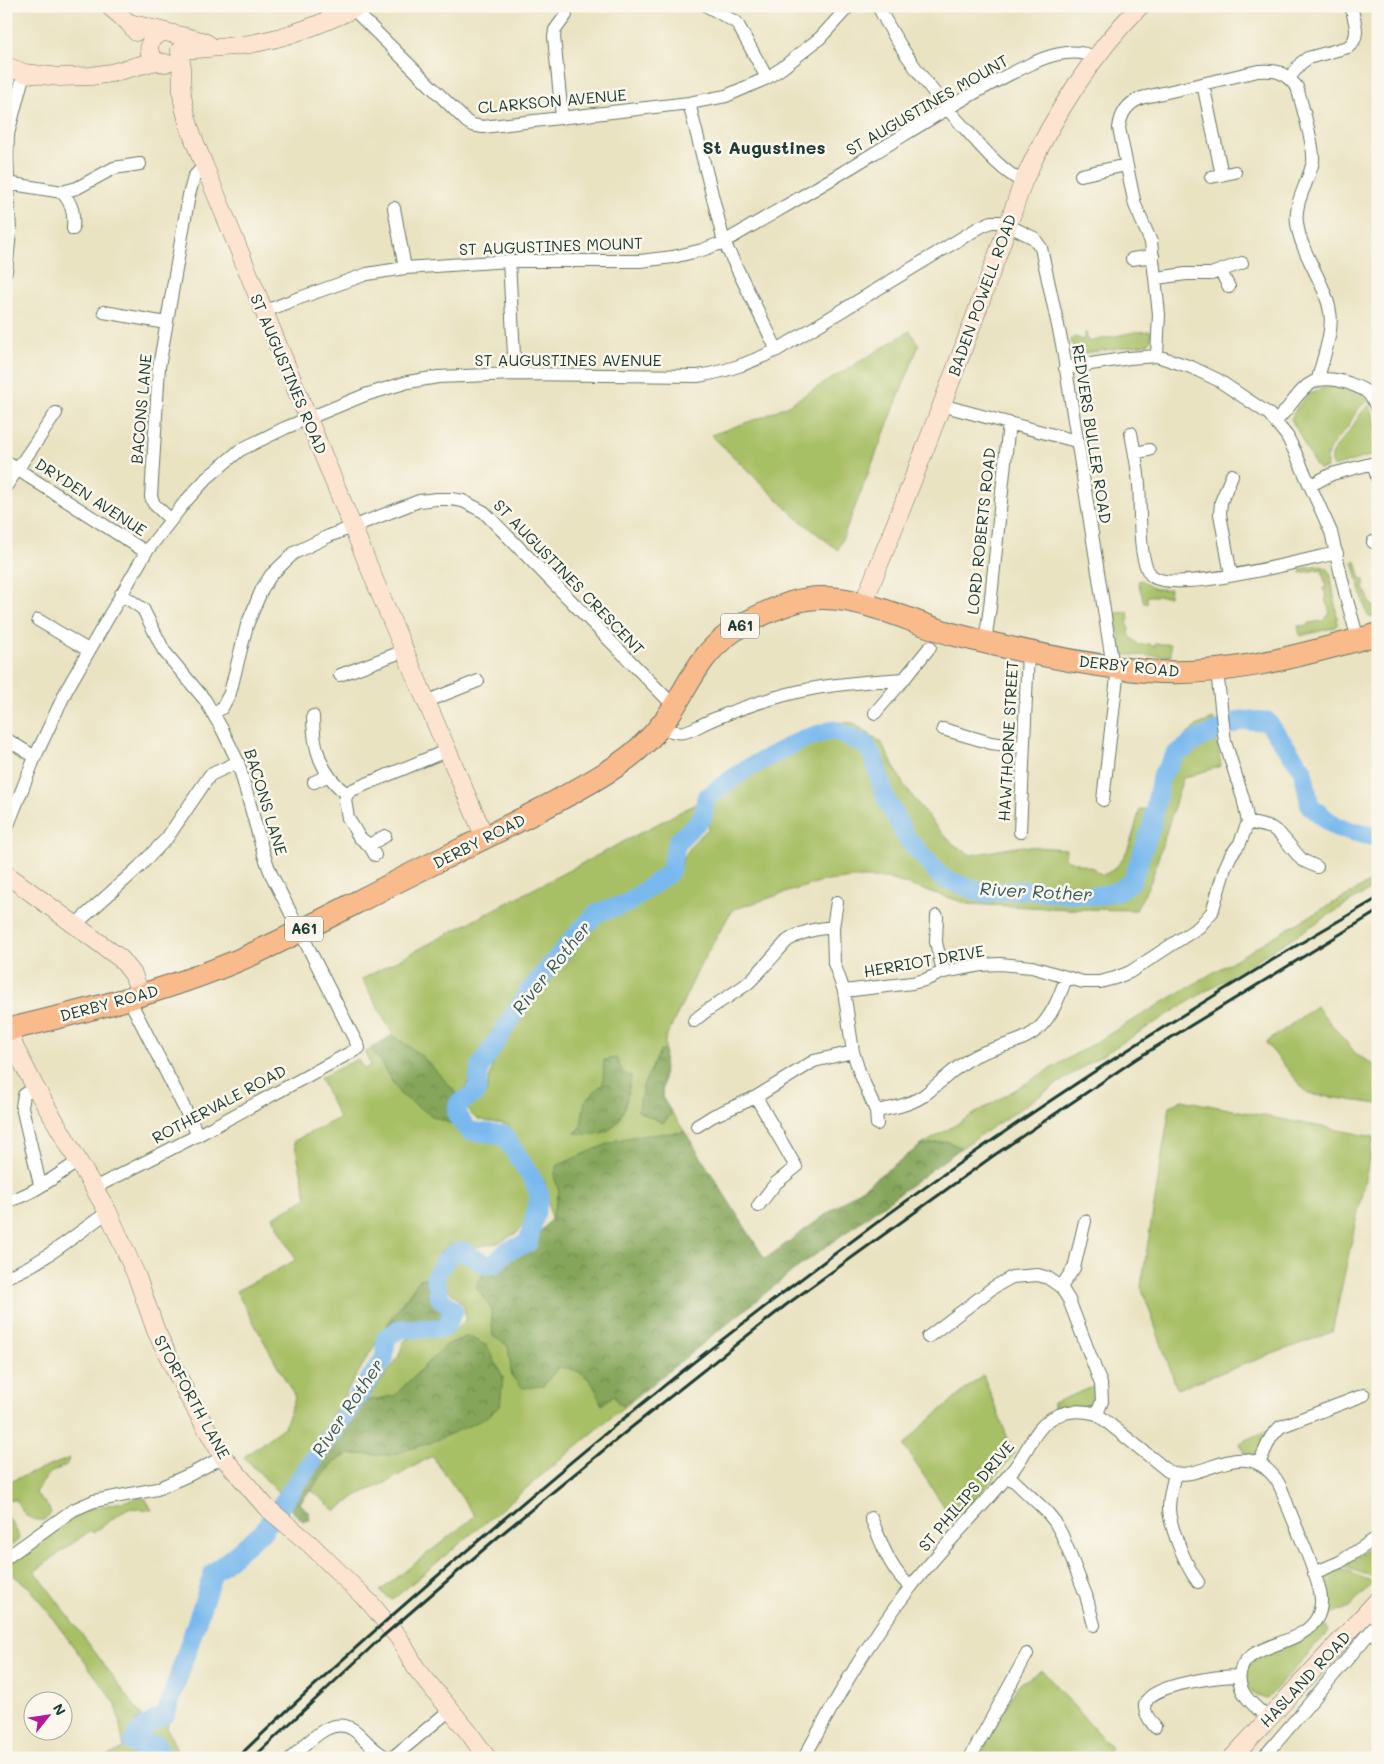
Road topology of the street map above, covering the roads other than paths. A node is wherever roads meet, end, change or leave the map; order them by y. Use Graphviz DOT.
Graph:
graph roads {
  1 [pos="109,6"];
  2 [pos="707,6"];
  3 [pos="850,6"];
  4 [pos="878,6"];
  5 [pos="1139,6"];
  6 [pos="1351,6"];
  7 [pos="356,8"];
  8 [pos="566,15"];
  9 [pos="128,23"];
  10 [pos="174,42"];
  11 [pos="215,47"];
  12 [pos="154,54"];
  13 [pos="1094,58"];
  14 [pos="6,66"];
  15 [pos="182,72"];
  16 [pos="24,73"];
  17 [pos="767,78"];
  18 [pos="1289,78"];
  19 [pos="1204,84"];
  20 [pos="182,95"];
  21 [pos="689,103"];
  22 [pos="947,109"];
  23 [pos="562,118"];
  24 [pos="7,134"];
  25 [pos="140,164"];
  26 [pos="204,165"];
  27 [pos="1126,165"];
  28 [pos="1235,172"];
  29 [pos="1081,175"];
  30 [pos="1023,182"];
  31 [pos="7,183"];
  32 [pos="62,192"];
  33 [pos="394,208"];
  34 [pos="1008,225"];
  35 [pos="72,229"];
  36 [pos="8,231"];
  37 [pos="724,242"];
  38 [pos="1153,256"];
  39 [pos="1132,259"];
  40 [pos="510,261"];
  41 [pos="1242,263"];
  42 [pos="405,268"];
  43 [pos="6,271"];
  44 [pos="1221,272"];
  45 [pos="1156,278"];
  46 [pos="1229,287"];
  47 [pos="104,312"];
  48 [pos="263,312"];
  49 [pos="166,323"];
  50 [pos="777,350"];
  51 [pos="1157,356"];
  52 [pos="1065,368"];
  53 [pos="515,374"];
  54 [pos="1318,379"];
  55 [pos="941,405"];
  56 [pos="1378,410"];
  57 [pos="56,414"];
  58 [pos="307,419"];
  59 [pos="1276,421"];
  60 [pos="1009,423"];
  61 [pos="1131,433"];
  62 [pos="1076,441"];
  63 [pos="1149,450"];
  64 [pos="1135,452"];
  65 [pos="6,462"];
  66 [pos="1375,463"];
  67 [pos="18,469"];
  68 [pos="1232,474"];
  69 [pos="1378,480"];
  70 [pos="1311,485"];
  71 [pos="6,486"];
  72 [pos="171,520"];
  73 [pos="352,526"];
  74 [pos="146,552"];
  75 [pos="1337,553"];
  76 [pos="1231,575"];
  77 [pos="121,594"];
  78 [pos="863,604"];
  79 [pos="38,620"];
  80 [pos="1368,636"];
  81 [pos="935,639"];
  82 [pos="985,642"];
  83 [pos="88,650"];
  84 [pos="404,651"];
  85 [pos="1028,652"];
  86 [pos="1116,667"];
  87 [pos="1217,671"];
  88 [pos="340,675"];
  89 [pos="904,679"];
  90 [pos="478,680"];
  91 [pos="425,702"];
  92 [pos="674,706"];
  93 [pos="214,714"];
  94 [pos="875,714"];
  95 [pos="313,716"];
  96 [pos="661,726"];
  97 [pos="943,729"];
  98 [pos="6,739"];
  99 [pos="1023,748"];
  100 [pos="446,751"];
  101 [pos="35,756"];
  102 [pos="238,762"];
  103 [pos="328,776"];
  104 [pos="314,782"];
  105 [pos="347,794"];
  106 [pos="1102,800"];
  107 [pos="1248,822"];
  108 [pos="6,830"];
  109 [pos="1020,832"];
  110 [pos="385,836"];
  111 [pos="484,838"];
  112 [pos="1317,867"];
  113 [pos="6,874"];
  114 [pos="837,902"];
  115 [pos="937,916"];
  116 [pos="76,924"];
  117 [pos="833,927"];
  118 [pos="299,932"];
  119 [pos="943,972"];
  120 [pos="1066,978"];
  121 [pos="844,991"];
  122 [pos="135,997"];
  123 [pos="694,1021"];
  124 [pos="7,1030"];
  125 [pos="358,1048"];
  126 [pos="854,1052"];
  127 [pos="35,1086"];
  128 [pos="756,1096"];
  129 [pos="697,1126"];
  130 [pos="198,1135"];
  131 [pos="79,1161"];
  132 [pos="40,1185"];
  133 [pos="94,1188"];
  134 [pos="6,1201"];
  135 [pos="758,1206"];
  136 [pos="108,1212"];
  137 [pos="1080,1228"];
  138 [pos="6,1277"];
  139 [pos="1061,1287"];
  140 [pos="928,1337"];
  141 [pos="1364,1395"];
  142 [pos="1097,1414"];
  143 [pos="223,1457"];
  144 [pos="1259,1463"];
  145 [pos="1175,1474"];
  146 [pos="1008,1476"];
  147 [pos="877,1523"];
  148 [pos="1378,1537"];
  149 [pos="6,1558"];
  150 [pos="1314,1573"];
  151 [pos="1198,1582"];
  152 [pos="911,1587"];
  153 [pos="1376,1608"];
  154 [pos="1094,1624"];
  155 [pos="1378,1624"];
  156 [pos="1026,1654"];
  157 [pos="1239,1676"];
  158 [pos="450,1710"];
  159 [pos="1268,1718"];
  160 [pos="1155,1727"];
  161 [pos="291,1758"];
  162 [pos="388,1758"];
  163 [pos="392,1758"];
  164 [pos="487,1758"];
  165 [pos="804,1758"];
  166 [pos="970,1758"];
  167 [pos="1232,1758"];
  168 [pos="1262,1758"];
  1 -- 9 [label="street, ST AUGUSTINES ROAD"];
  2 -- 17 [label="street"];
  3 -- 17 [label="street, CLARKSON AVENUE"];
  4 -- 22 [label="street"];
  5 -- 13 [label="street, BADEN POWELL ROAD"];
  6 -- 18 [label="street"];
  7 -- 11 [label="street"];
  7 -- 23 [label="street, CLARKSON AVENUE"];
  8 -- 23 [label="street"];
  9 -- 10 [label="street"];
  9 -- 12 [label="street, ST AUGUSTINES ROAD"];
  10 -- 11 [label="street"];
  10 -- 12 [label="street"];
  10 -- 12 [label="street"];
  10 -- 15 [label="street, ST AUGUSTINES ROAD"];
  11 -- 15 [label="street"];
  12 -- 16 [label="street"];
  12 -- 20 [label="street, ST AUGUSTINES ROAD"];
  13 -- 22 [label="street, ST AUGUSTINES MOUNT"];
  13 -- 30 [label="street, BADEN POWELL ROAD"];
  14 -- 16 [label="street"];
  15 -- 20 [label="street, ST AUGUSTINES ROAD"];
  16 -- 24 [label="street"];
  17 -- 21 [label="street, CLARKSON AVENUE"];
  18 -- 19 [label="street"];
  18 -- 54 [label="street"];
  19 -- 27 [label="street"];
  19 -- 28 [label="street"];
  20 -- 26 [label="street, ST AUGUSTINES ROAD"];
  21 -- 23 [label="street, CLARKSON AVENUE"];
  21 -- 37 [label="street"];
  22 -- 30 [label="street"];
  22 -- 37 [label="street, ST AUGUSTINES MOUNT"];
  24 -- 31 [label="street"];
  25 -- 32 [label="street"];
  26 -- 48 [label="street, ST AUGUSTINES ROAD"];
  26 -- 49 [label="street, BACONS LANE"];
  27 -- 29 [label="street"];
  27 -- 38 [label="street"];
  30 -- 34 [label="street, BADEN POWELL ROAD"];
  31 -- 32 [label="street"];
  31 -- 36 [label="street"];
  32 -- 35 [label="street"];
  33 -- 42 [label="street"];
  34 -- 50 [label="street, ST AUGUSTINES AVENUE"];
  34 -- 52 [label="street, REDVERS BULLER ROAD"];
  34 -- 55 [label="street, BADEN POWELL ROAD"];
  36 -- 43 [label="street"];
  37 -- 40 [label="street, ST AUGUSTINES MOUNT"];
  37 -- 50 [label="street"];
  38 -- 39 [label="street"];
  38 -- 45 [label="street"];
  40 -- 42 [label="street, ST AUGUSTINES MOUNT"];
  40 -- 53 [label="street"];
  41 -- 44 [label="street"];
  42 -- 48 [label="street, ST AUGUSTINES MOUNT"];
  44 -- 45 [label="street"];
  44 -- 46 [label="street"];
  45 -- 51 [label="street"];
  47 -- 49 [label="street"];
  48 -- 58 [label="street, ST AUGUSTINES ROAD"];
  49 -- 72 [label="street, BACONS LANE"];
  50 -- 53 [label="street, ST AUGUSTINES AVENUE"];
  51 -- 52 [label="street"];
  51 -- 59 [label="street"];
  52 -- 62 [label="street, REDVERS BULLER ROAD"];
  53 -- 58 [label="street, ST AUGUSTINES AVENUE"];
  54 -- 56 [label="street"];
  54 -- 59 [label="street"];
  55 -- 60 [label="street"];
  55 -- 78 [label="street, BADEN POWELL ROAD"];
  57 -- 67 [label="street, DRYDEN AVENUE"];
  58 -- 72 [label="street, ST AUGUSTINES AVENUE"];
  58 -- 73 [label="street, ST AUGUSTINES ROAD"];
  59 -- 70 [label="street"];
  60 -- 62 [label="street"];
  60 -- 82 [label="street, LORD ROBERTS ROAD"];
  61 -- 64 [label="street"];
  62 -- 86 [label="street, REDVERS BULLER ROAD"];
  63 -- 64 [label="street"];
  64 -- 76 [label="street"];
  65 -- 67 [label="street, DRYDEN AVENUE"];
  66 -- 69 [label="street"];
  66 -- 70 [label="street"];
  67 -- 71 [label="street"];
  67 -- 74 [label="street, DRYDEN AVENUE"];
  68 -- 76 [label="street"];
  70 -- 75 [label="street"];
  72 -- 74 [label="street, ST AUGUSTINES AVENUE"];
  73 -- 84 [label="street, ST AUGUSTINES ROAD"];
  73 -- 92 [label="street, ST AUGUSTINES CRESCENT"];
  73 -- 93 [label="street, ST AUGUSTINES CRESCENT"];
  74 -- 77 [label="street, ST AUGUSTINES AVENUE"];
  75 -- 76 [label="street"];
  75 -- 80 [label="street"];
  77 -- 83 [label="street, ST AUGUSTINES AVENUE"];
  77 -- 93 [label="street, BACONS LANE"];
  78 -- 81 [label="highway, A61"];
  78 -- 92 [label="highway, A61"];
  79 -- 83 [label="street"];
  80 -- 87 [label="highway, DERBY ROAD / A61"];
  81 -- 82 [label="highway, DERBY ROAD / A61"];
  81 -- 89 [label="street"];
  82 -- 85 [label="highway, DERBY ROAD / A61"];
  83 -- 101 [label="street, ST AUGUSTINES AVENUE"];
  84 -- 88 [label="street"];
  84 -- 91 [label="street, ST AUGUSTINES ROAD"];
  85 -- 86 [label="highway, DERBY ROAD / A61"];
  85 -- 99 [label="street, HAWTHORNE STREET"];
  86 -- 87 [label="highway, DERBY ROAD / A61"];
  86 -- 106 [label="street, REDVERS BULLER ROAD"];
  87 -- 107 [label="street"];
  89 -- 94 [label="street"];
  89 -- 96 [label="street"];
  90 -- 91 [label="street"];
  91 -- 100 [label="street, ST AUGUSTINES ROAD"];
  92 -- 96 [label="highway, A61"];
  93 -- 102 [label="street, BACONS LANE"];
  95 -- 103 [label="street"];
  96 -- 111 [label="highway, DERBY ROAD / A61"];
  97 -- 99 [label="street"];
  98 -- 101 [label="street"];
  99 -- 109 [label="street, HAWTHORNE STREET"];
  100 -- 105 [label="street"];
  100 -- 111 [label="street, ST AUGUSTINES ROAD"];
  101 -- 108 [label="street, ST AUGUSTINES AVENUE"];
  102 -- 116 [label="street"];
  102 -- 118 [label="street, BACONS LANE"];
  103 -- 104 [label="street"];
  103 -- 105 [label="street"];
  105 -- 110 [label="street"];
  107 -- 112 [label="street"];
  107 -- 120 [label="street, HERRIOT DRIVE"];
  111 -- 118 [label="highway, DERBY ROAD / A61"];
  113 -- 116 [label="street"];
  114 -- 117 [label="street"];
  115 -- 119 [label="street"];
  116 -- 122 [label="street"];
  117 -- 121 [label="street"];
  117 -- 123 [label="street"];
  118 -- 122 [label="highway, DERBY ROAD / A61"];
  118 -- 125 [label="street, BACONS LANE"];
  119 -- 120 [label="street, HERRIOT DRIVE"];
  119 -- 121 [label="street, HERRIOT DRIVE"];
  120 -- 126 [label="street"];
  121 -- 126 [label="street"];
  122 -- 124 [label="highway, DERBY ROAD / A61"];
  122 -- 130 [label="street"];
  124 -- 127 [label="street, STORFORTH LANE"];
  125 -- 130 [label="street, ROTHERVALE ROAD"];
  126 -- 128 [label="street"];
  127 -- 131 [label="street, STORFORTH LANE"];
  127 -- 132 [label="street"];
  128 -- 129 [label="street"];
  128 -- 135 [label="street"];
  130 -- 133 [label="street, ROTHERVALE ROAD"];
  131 -- 132 [label="street"];
  131 -- 133 [label="street, STORFORTH LANE"];
  132 -- 134 [label="street"];
  133 -- 136 [label="street, STORFORTH LANE"];
  136 -- 138 [label="street"];
  136 -- 143 [label="street, STORFORTH LANE"];
  137 -- 139 [label="street"];
  139 -- 140 [label="street"];
  139 -- 142 [label="street"];
  141 -- 144 [label="street"];
  142 -- 145 [label="street, ST PHILIPS DRIVE"];
  142 -- 146 [label="street, ST PHILIPS DRIVE"];
  143 -- 149 [label="street"];
  143 -- 158 [label="street, STORFORTH LANE"];
  144 -- 145 [label="street"];
  144 -- 150 [label="street"];
  145 -- 151 [label="street"];
  146 -- 152 [label="street, ST PHILIPS DRIVE"];
  146 -- 154 [label="street"];
  147 -- 152 [label="street"];
  148 -- 150 [label="street"];
  150 -- 157 [label="street"];
  152 -- 165 [label="street, ST PHILIPS DRIVE"];
  153 -- 159 [label="street, HASLAND ROAD"];
  155 -- 168 [label="street"];
  156 -- 166 [label="street"];
  157 -- 159 [label="street"];
  157 -- 160 [label="street"];
  158 -- 163 [label="street"];
  158 -- 164 [label="street, STORFORTH LANE"];
  159 -- 167 [label="street, HASLAND ROAD"];
  161 -- 162 [label="street"];
}
